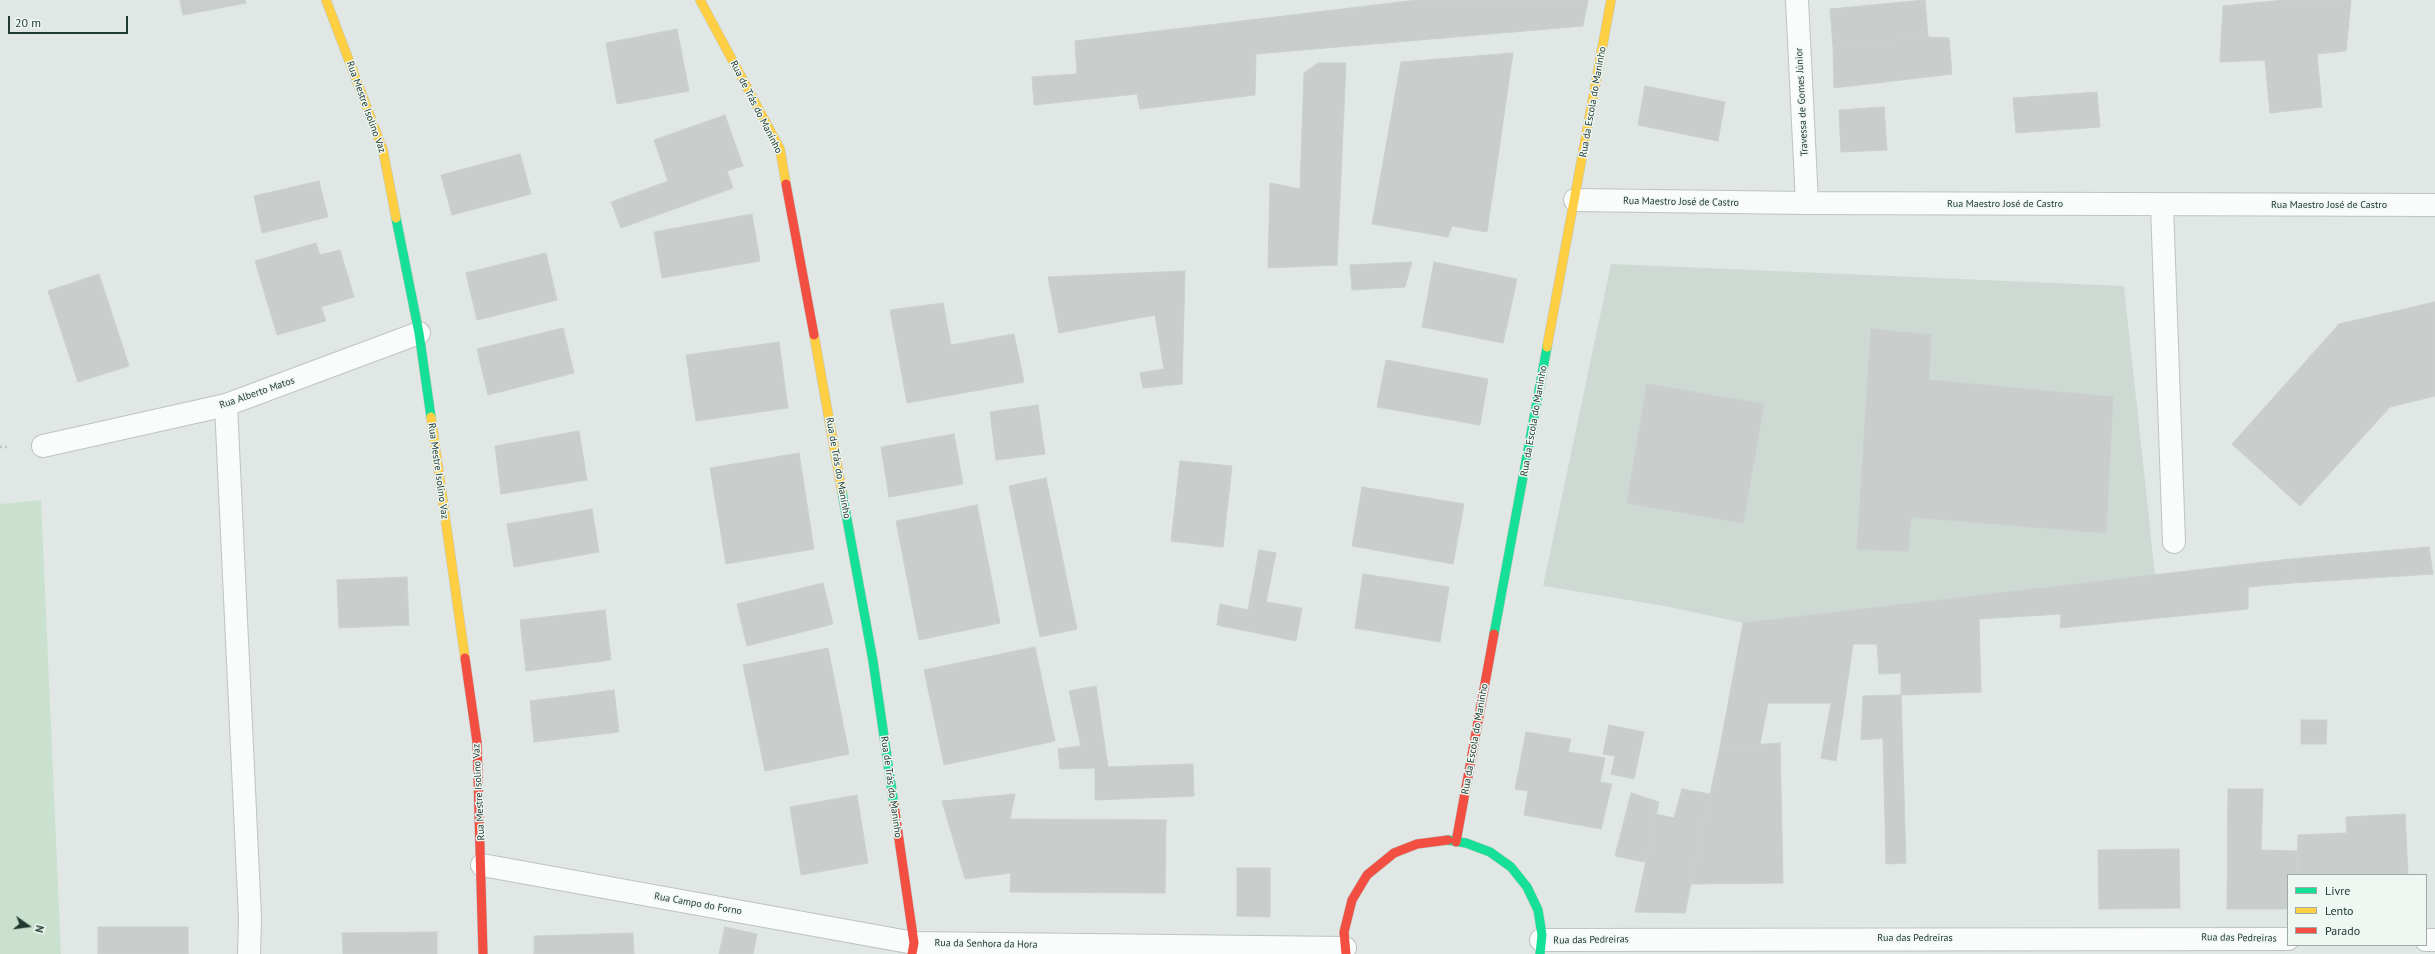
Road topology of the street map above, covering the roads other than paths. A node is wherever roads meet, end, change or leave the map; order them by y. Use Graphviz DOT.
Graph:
graph roads {
  1 [pos="326,0"];
  2 [pos="700,0"];
  3 [pos="1611,0"];
  4 [pos="1797,0"];
  5 [pos="1575,200"];
  6 [pos="1807,203"];
  7 [pos="2162,205"];
  8 [pos="2435,205"];
  9 [pos="419,333"];
  10 [pos="226,405"];
  11 [pos="43,446"];
  12 [pos="2174,542"];
  13 [pos="1456,842"];
  14 [pos="482,865"];
  15 [pos="2287,939"];
  16 [pos="2160,946"];
  17 [pos="1541,947"];
  18 [pos="913,949"];
  19 [pos="1345,951"];
  20 [pos="249,954"];
  21 [pos="483,954"];
  1 -- 9 [label="street, Rua Mestre Isolino Vaz"];
  2 -- 18 [label="street, Rua de Trás do Manínho"];
  3 -- 5 [label="street, Rua da Escola do Maninho"];
  4 -- 6 [label="street, Travessa de Gomes Júnior"];
  5 -- 6 [label="street, Rua Maestro José de Castro"];
  5 -- 13 [label="street, Rua da Escola do Maninho"];
  6 -- 7 [label="street, Rua Maestro José de Castro"];
  7 -- 8 [label="street, Rua Maestro José de Castro"];
  7 -- 12 [label="street"];
  9 -- 10 [label="street, Rua Alberto Matos"];
  9 -- 14 [label="street, Rua Mestre Isolino Vaz"];
  10 -- 11 [label="street, Rua Alberto Matos"];
  10 -- 20 [label="street"];
  13 -- 17 [label="street"];
  13 -- 19 [label="street"];
  14 -- 18 [label="street, Rua Campo do Forno"];
  14 -- 21 [label="street, Rua Mestre Isolino Vaz"];
  15 -- 16 [label="street, Rua das Pedreiras"];
  16 -- 17 [label="street, Rua das Pedreiras"];
  18 -- 19 [label="street, Rua da Senhora da Hora"];
}
